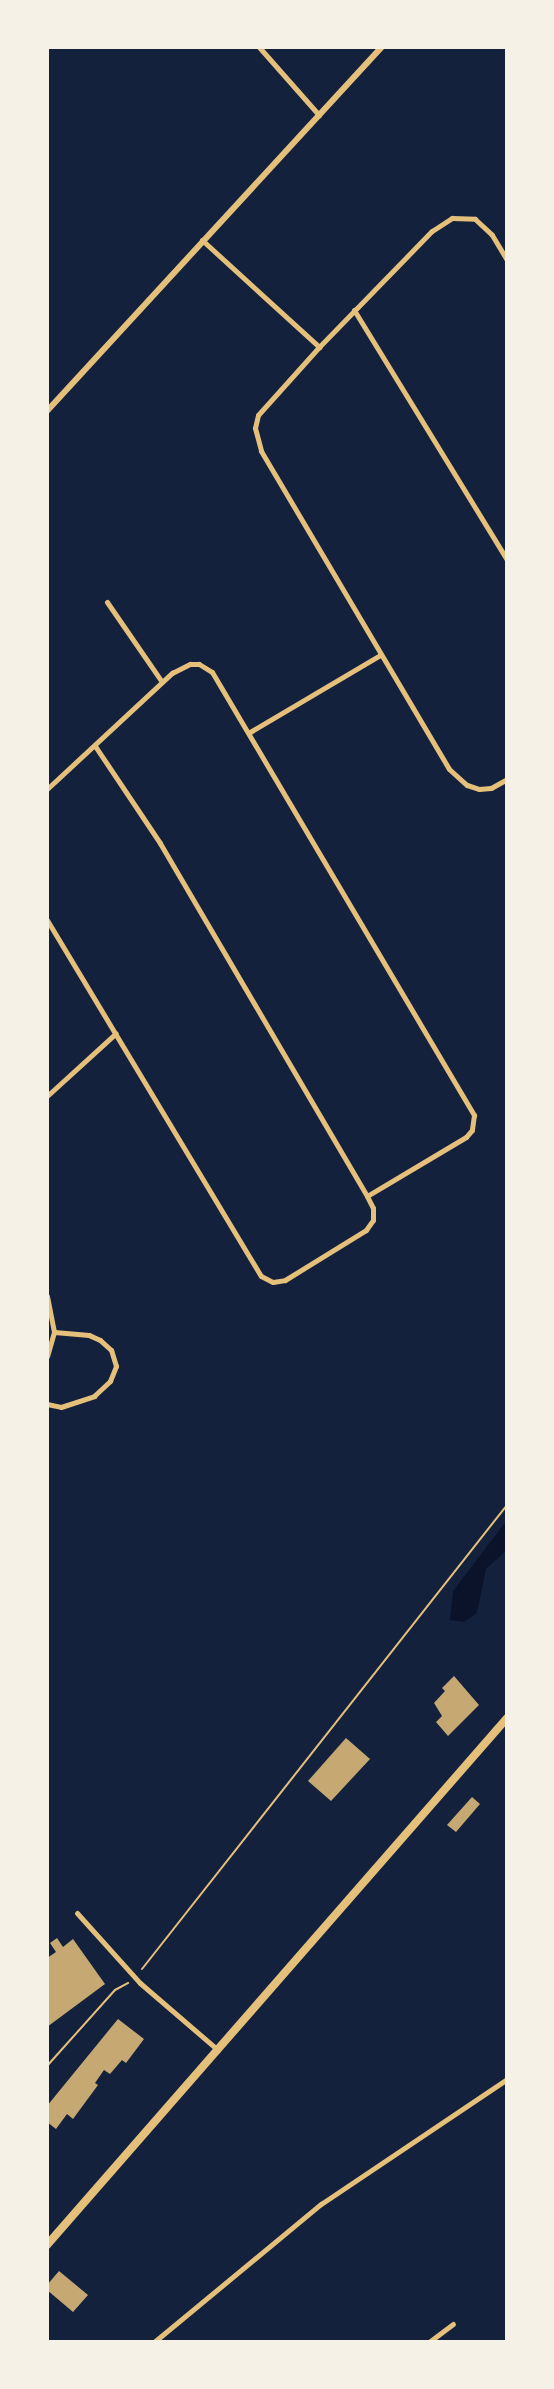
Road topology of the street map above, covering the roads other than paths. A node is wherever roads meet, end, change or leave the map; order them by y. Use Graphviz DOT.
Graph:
graph roads {
  1 [pos="259,47"];
  2 [pos="382,47"];
  3 [pos="319,115"];
  4 [pos="202,240"];
  5 [pos="507,260"];
  6 [pos="355,310"];
  7 [pos="319,346"];
  8 [pos="47,411"];
  9 [pos="507,560"];
  10 [pos="107,603"];
  11 [pos="380,654"];
  12 [pos="162,682"];
  13 [pos="250,732"];
  14 [pos="95,746"];
  15 [pos="507,779"];
  16 [pos="47,789"];
  17 [pos="47,920"];
  18 [pos="116,1033"];
  19 [pos="47,1096"];
  20 [pos="367,1196"];
  21 [pos="47,1296"];
  22 [pos="54,1332"];
  23 [pos="47,1356"];
  24 [pos="47,1404"];
  25 [pos="507,1718"];
  26 [pos="77,1913"];
  27 [pos="218,2050"];
  28 [pos="507,2079"];
  29 [pos="47,2245"];
  30 [pos="453,2324"];
  31 [pos="154,2342"];
  32 [pos="429,2342"];
  1 -- 3 [label="street"];
  2 -- 3 [label="street"];
  3 -- 4 [label="street"];
  4 -- 7 [label="street"];
  4 -- 8 [label="street"];
  5 -- 6 [label="street"];
  6 -- 7 [label="street"];
  6 -- 9 [label="street"];
  7 -- 11 [label="street"];
  10 -- 12 [label="street"];
  11 -- 13 [label="street"];
  11 -- 15 [label="street"];
  12 -- 13 [label="street"];
  12 -- 14 [label="street"];
  13 -- 20 [label="street"];
  14 -- 16 [label="street"];
  14 -- 20 [label="street"];
  17 -- 18 [label="street"];
  18 -- 19 [label="street"];
  18 -- 20 [label="street"];
  21 -- 22 [label="street"];
  22 -- 23 [label="street"];
  22 -- 24 [label="street"];
  25 -- 27 [label="main road"];
  26 -- 27 [label="street"];
  27 -- 29 [label="main road"];
  28 -- 31 [label="street"];
  30 -- 32 [label="street"];
}
